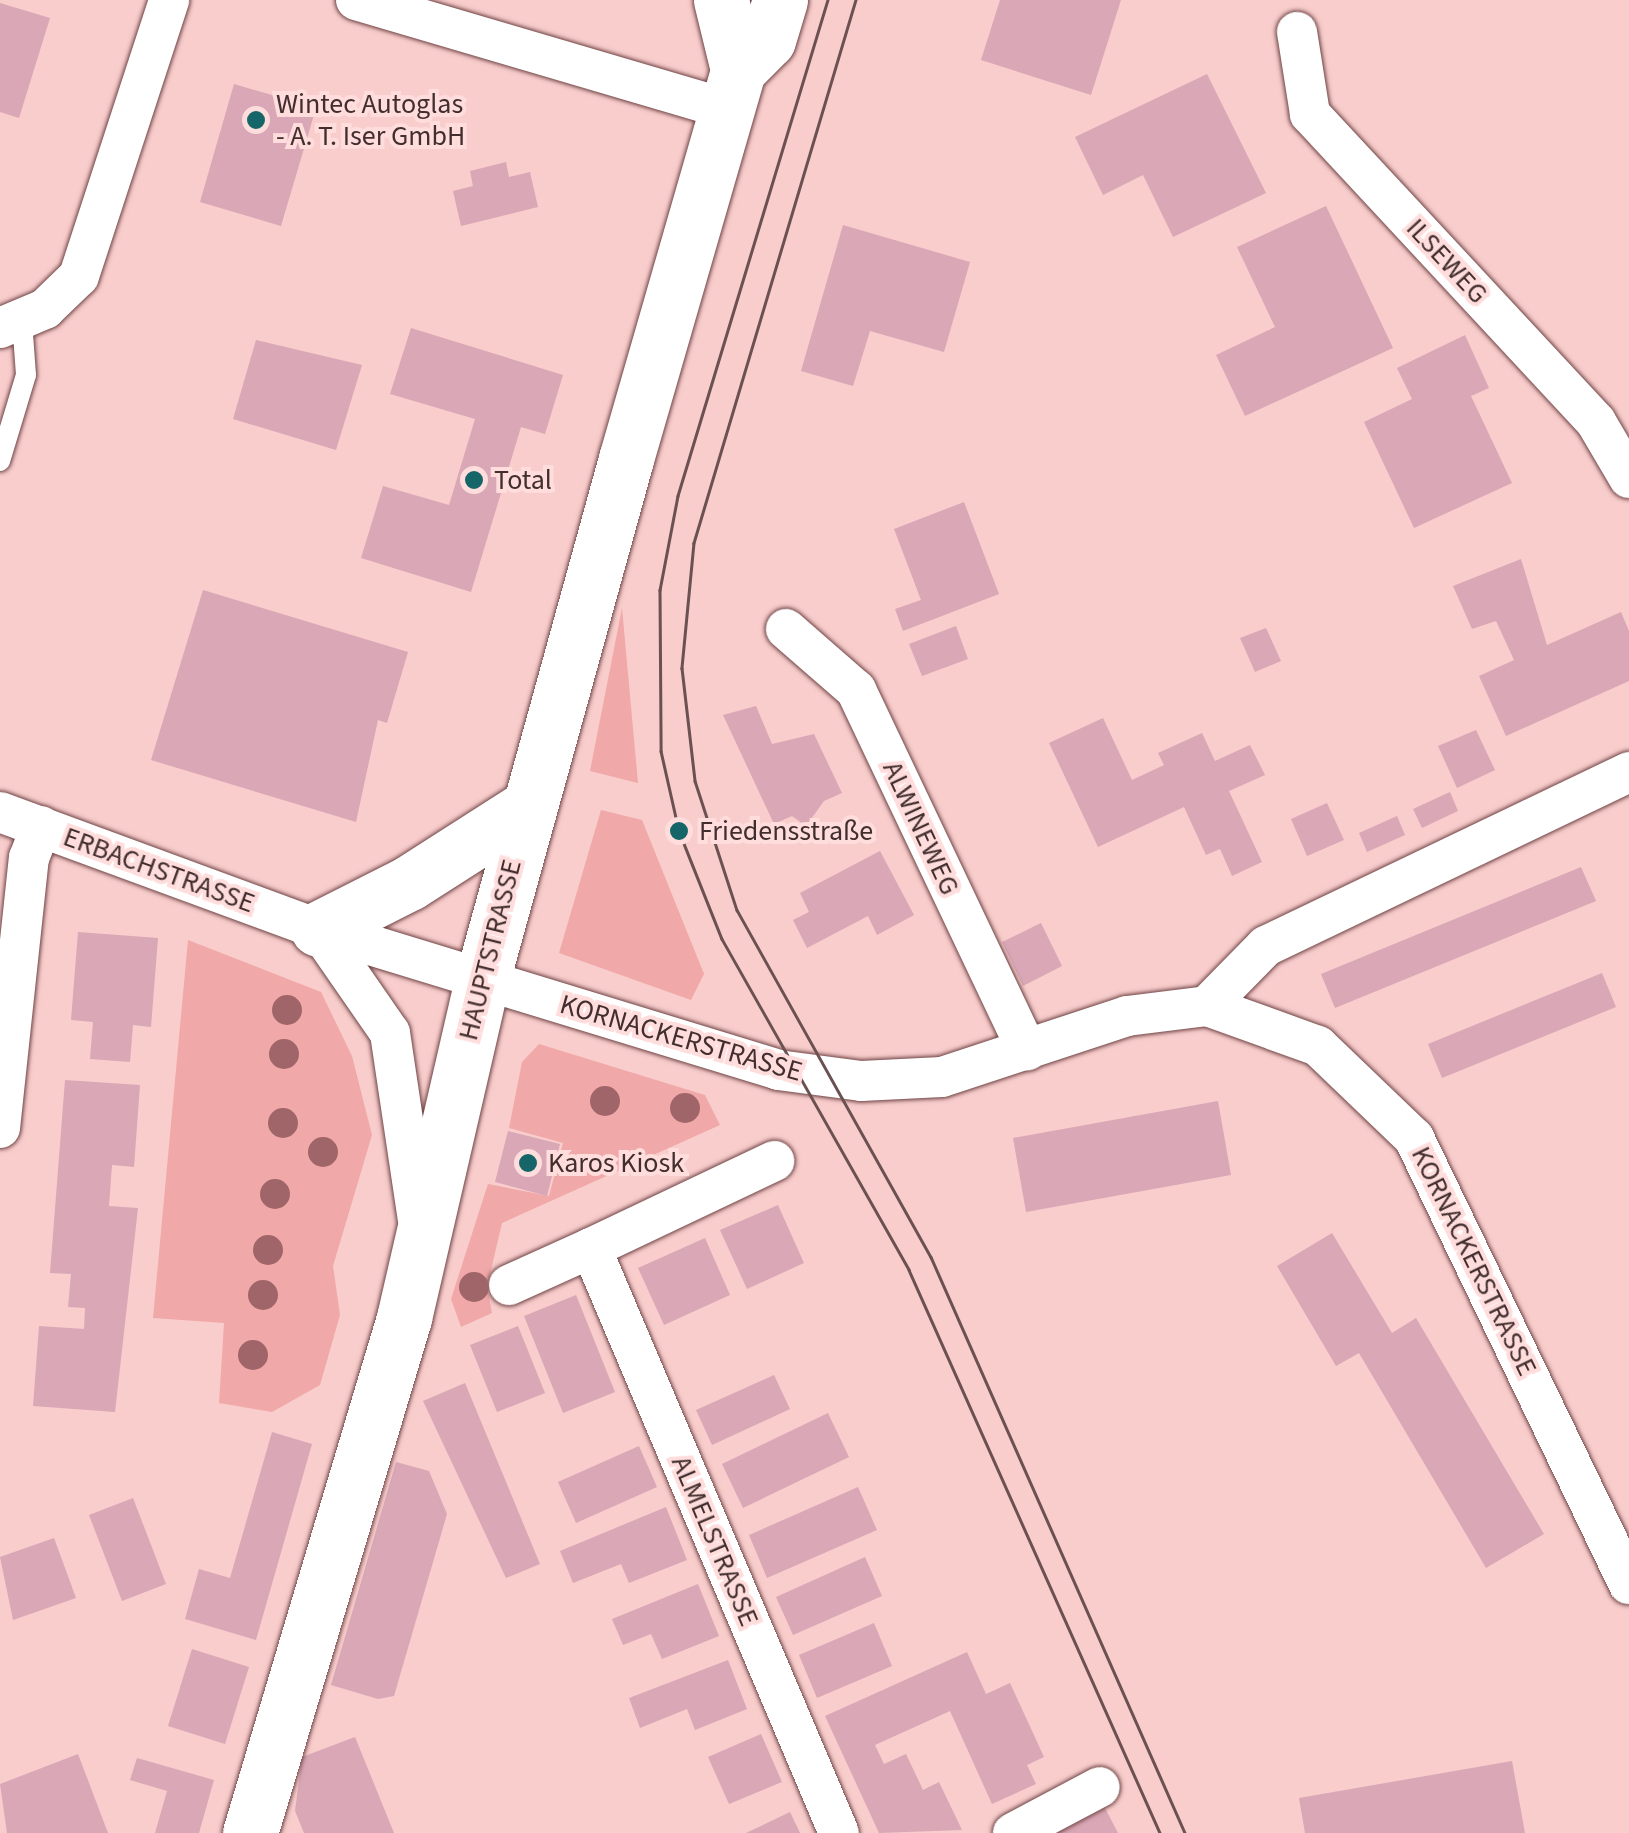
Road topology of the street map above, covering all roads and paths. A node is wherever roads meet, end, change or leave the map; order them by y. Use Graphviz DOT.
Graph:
graph roads {
  1 [pos="169,0"];
  2 [pos="356,0"];
  3 [pos="721,0"];
  4 [pos="780,0"];
  5 [pos="1297,32"];
  6 [pos="733,89"];
  7 [pos="11,324"];
  8 [pos="0,460"];
  9 [pos="1629,478"];
  10 [pos="786,629"];
  11 [pos="1629,772"];
  12 [pos="528,807"];
  13 [pos="0,812"];
  14 [pos="41,826"];
  15 [pos="318,928"];
  16 [pos="482,980"];
  17 [pos="1207,1006"];
  18 [pos="1026,1050"];
  19 [pos="0,1128"];
  20 [pos="774,1161"];
  21 [pos="421,1240"];
  22 [pos="592,1248"];
  23 [pos="509,1285"];
  24 [pos="1629,1584"];
  25 [pos="1100,1788"];
  26 [pos="250,1833"];
  27 [pos="839,1833"];
  28 [pos="1012,1833"];
  1 -- 7 [label="street"];
  2 -- 6 [label="street"];
  3 -- 6 [label="main road, HAUPTSTRASSE"];
  4 -- 6 [label="main road, HAUPTSTRASSE"];
  5 -- 9 [label="street, ILSEWEG"];
  6 -- 12 [label="main road, HAUPTSTRASSE"];
  7 -- 8 [label="lane"];
  10 -- 18 [label="street, ALWINEWEG"];
  11 -- 17 [label="street"];
  12 -- 15 [label="main road"];
  12 -- 16 [label="main road, HAUPTSTRASSE"];
  13 -- 14 [label="street, ERBACHSTRASSE"];
  14 -- 15 [label="street, ERBACHSTRASSE"];
  14 -- 19 [label="street"];
  15 -- 16 [label="street, ERBACHSTRASSE"];
  15 -- 21 [label="street"];
  16 -- 18 [label="street, KORNACKERSTRASSE"];
  16 -- 21 [label="main road, HAUPTSTRASSE"];
  17 -- 18 [label="street, KORNACKERSTRASSE"];
  17 -- 24 [label="street, KORNACKERSTRASSE"];
  20 -- 22 [label="street"];
  21 -- 26 [label="main road, HAUPTSTRASSE"];
  22 -- 23 [label="street"];
  22 -- 27 [label="street, ALMELSTRASSE"];
  25 -- 28 [label="street"];
}
